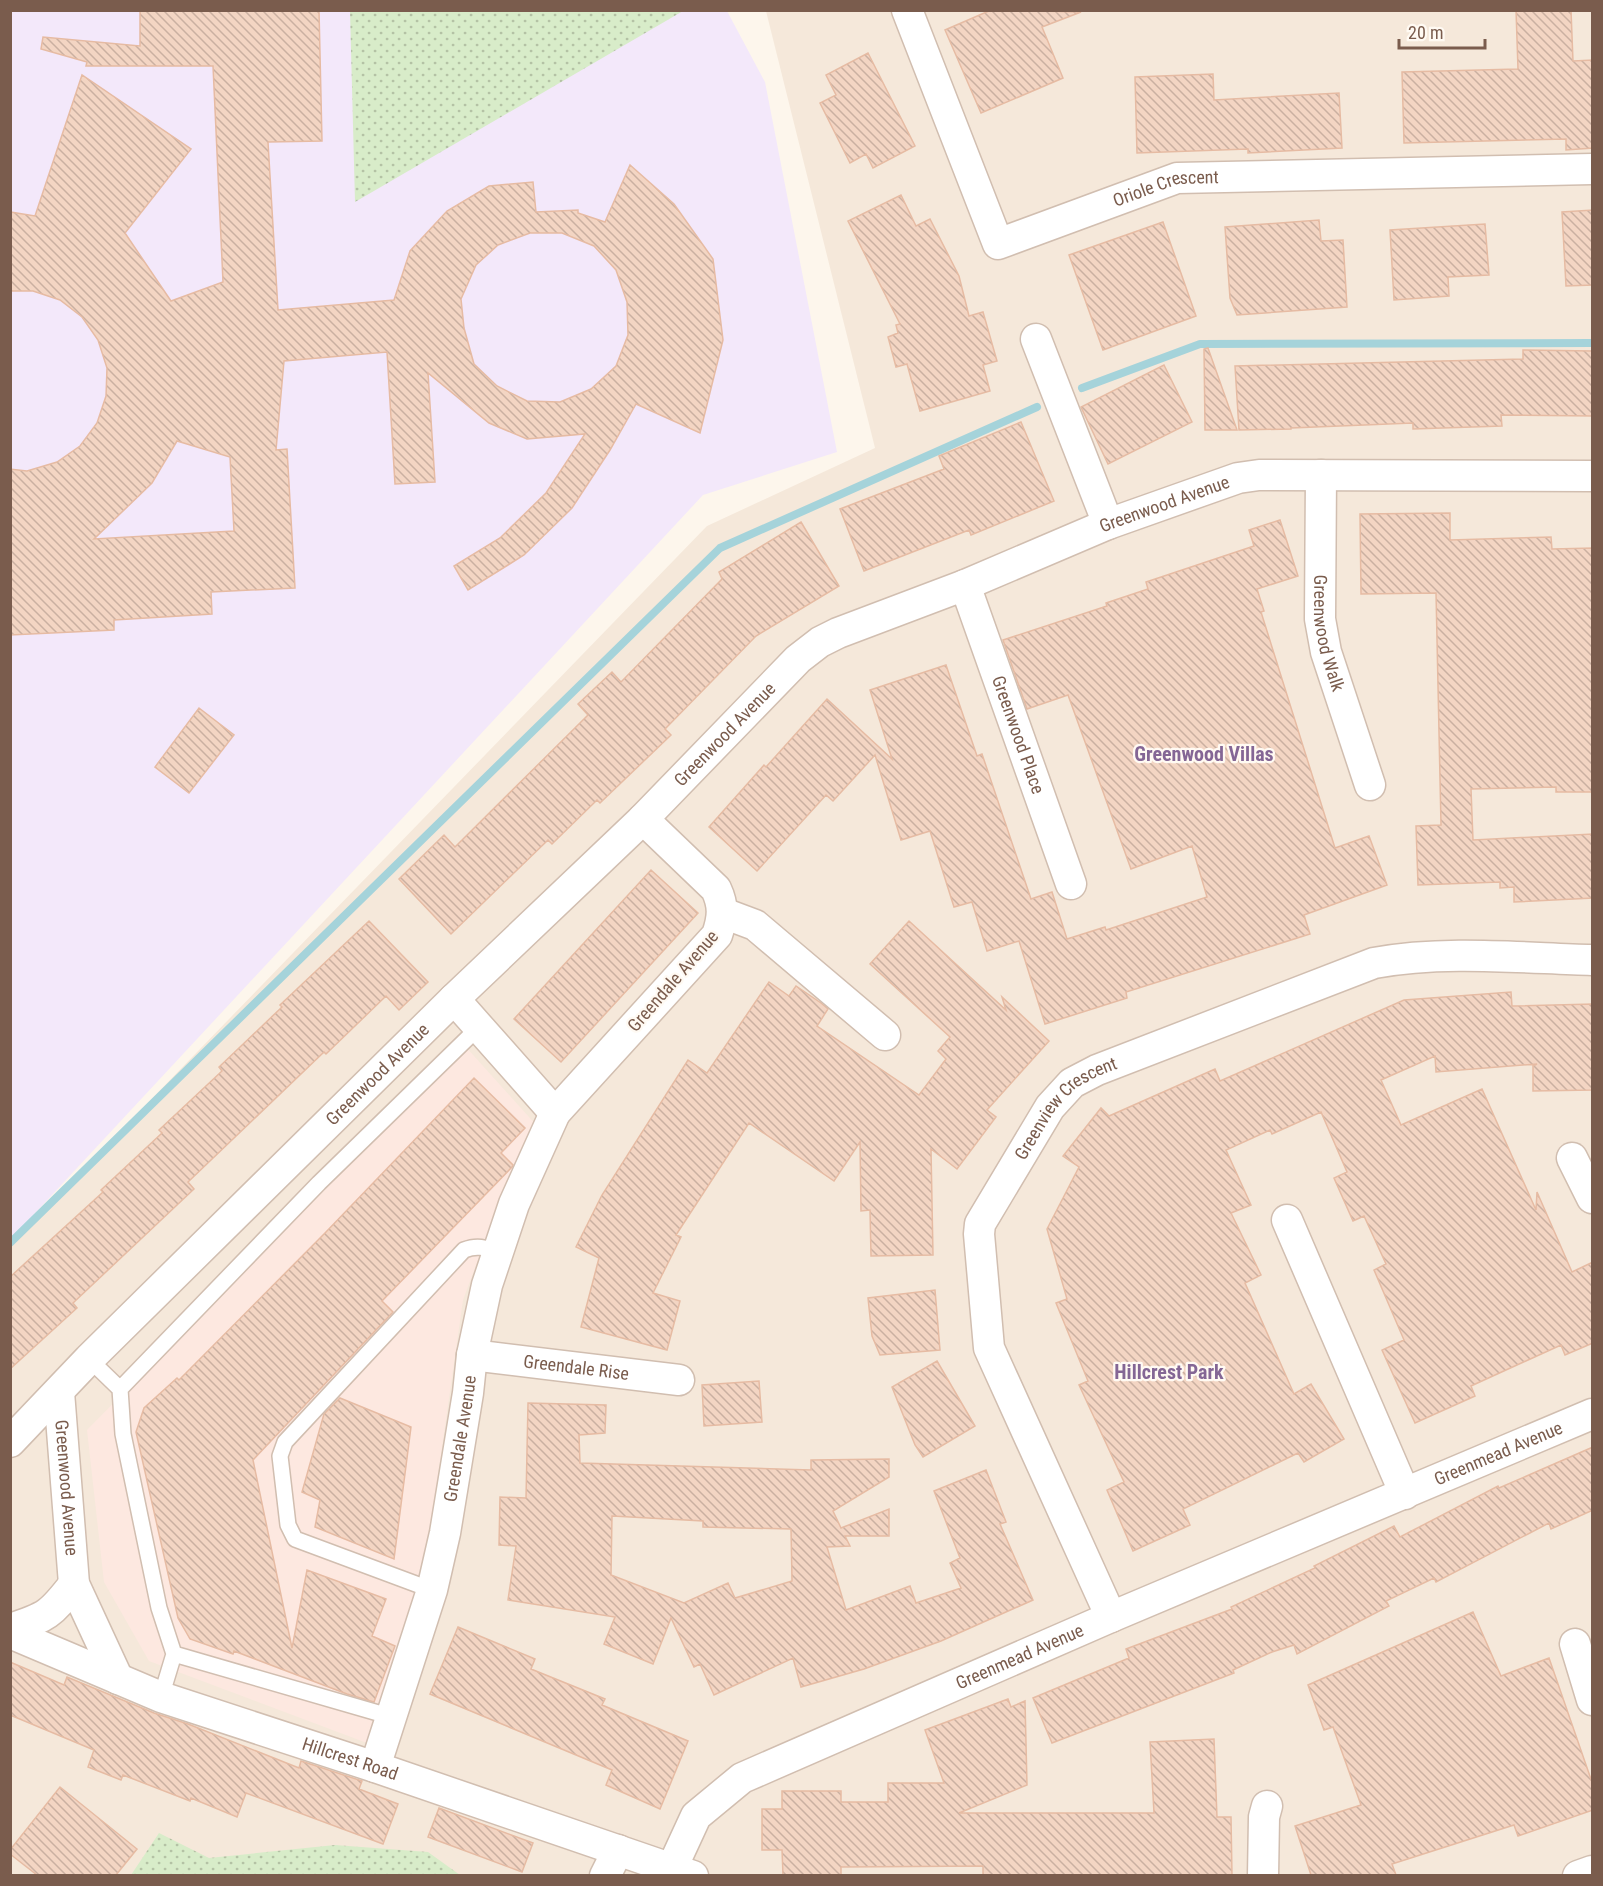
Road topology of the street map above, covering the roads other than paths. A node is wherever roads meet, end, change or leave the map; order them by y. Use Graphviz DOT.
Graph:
graph roads {
  1 [pos="907,10"];
  2 [pos="1593,169"];
  3 [pos="1036,339"];
  4 [pos="1321,475"];
  5 [pos="1593,476"];
  6 [pos="1108,524"];
  7 [pos="965,585"];
  8 [pos="1370,784"];
  9 [pos="643,819"];
  10 [pos="1071,884"];
  11 [pos="723,914"];
  12 [pos="1593,960"];
  13 [pos="454,999"];
  14 [pos="479,1027"];
  15 [pos="885,1035"];
  16 [pos="555,1113"];
  17 [pos="1572,1158"];
  18 [pos="1593,1198"];
  19 [pos="1287,1220"];
  20 [pos="498,1253"];
  21 [pos="472,1355"];
  22 [pos="89,1359"];
  23 [pos="679,1380"];
  24 [pos="120,1389"];
  25 [pos="59,1392"];
  26 [pos="1593,1414"];
  27 [pos="10,1442"];
  28 [pos="1405,1494"];
  29 [pos="74,1584"];
  30 [pos="432,1590"];
  31 [pos="1111,1617"];
  32 [pos="10,1631"];
  33 [pos="1575,1644"];
  34 [pos="174,1654"];
  35 [pos="118,1679"];
  36 [pos="161,1696"];
  37 [pos="1593,1700"];
  38 [pos="393,1717"];
  39 [pos="375,1767"];
  40 [pos="1267,1806"];
  41 [pos="612,1863"];
  42 [pos="1593,1871"];
  43 [pos="683,1872"];
  44 [pos="1263,1875"];
  45 [pos="1578,1875"];
  1 -- 2 [label="street, Oriole Crescent"];
  3 -- 6 [label="street"];
  4 -- 5 [label="street, Greenwood Avenue"];
  4 -- 6 [label="street, Greenwood Avenue"];
  4 -- 8 [label="street, Greenwood Walk"];
  6 -- 7 [label="street, Greenwood Avenue"];
  7 -- 9 [label="street, Greenwood Avenue"];
  7 -- 10 [label="street, Greenwood Place"];
  9 -- 11 [label="street, Greendale Avenue"];
  9 -- 13 [label="street, Greenwood Avenue"];
  11 -- 15 [label="street"];
  11 -- 16 [label="street, Greendale Avenue"];
  12 -- 31 [label="street, Greenview Crescent"];
  13 -- 14 [label="street"];
  13 -- 22 [label="street, Greenwood Avenue"];
  14 -- 16 [label="street"];
  14 -- 24 [label="lane, Greenwood Avenue"];
  16 -- 20 [label="street, Greendale Avenue"];
  17 -- 18 [label="street"];
  19 -- 28 [label="street"];
  20 -- 21 [label="street, Greendale Avenue"];
  20 -- 30 [label="lane"];
  21 -- 23 [label="street, Greendale Rise"];
  21 -- 30 [label="street, Greendale Avenue"];
  22 -- 24 [label="lane"];
  22 -- 25 [label="street, Greenwood Avenue"];
  24 -- 34 [label="lane"];
  25 -- 27 [label="street, Greenwood Avenue"];
  25 -- 29 [label="street, Greenwood Avenue"];
  26 -- 28 [label="street, Greenmead Avenue"];
  28 -- 31 [label="street, Greenmead Avenue"];
  29 -- 32 [label="street"];
  29 -- 35 [label="street, Greenwood Avenue"];
  30 -- 38 [label="street, Greendale Avenue"];
  31 -- 43 [label="street, Greenmead Avenue"];
  32 -- 35 [label="street, Hillcrest Road"];
  33 -- 37 [label="street"];
  34 -- 36 [label="lane"];
  34 -- 38 [label="lane"];
  35 -- 36 [label="street, Hillcrest Road"];
  36 -- 39 [label="street, Hillcrest Road"];
  38 -- 39 [label="street, Greendale Avenue"];
  39 -- 41 [label="street, Hillcrest Road"];
  40 -- 44 [label="street"];
  41 -- 43 [label="street, Hillcrest Road"];
  42 -- 45 [label="street"];
}
